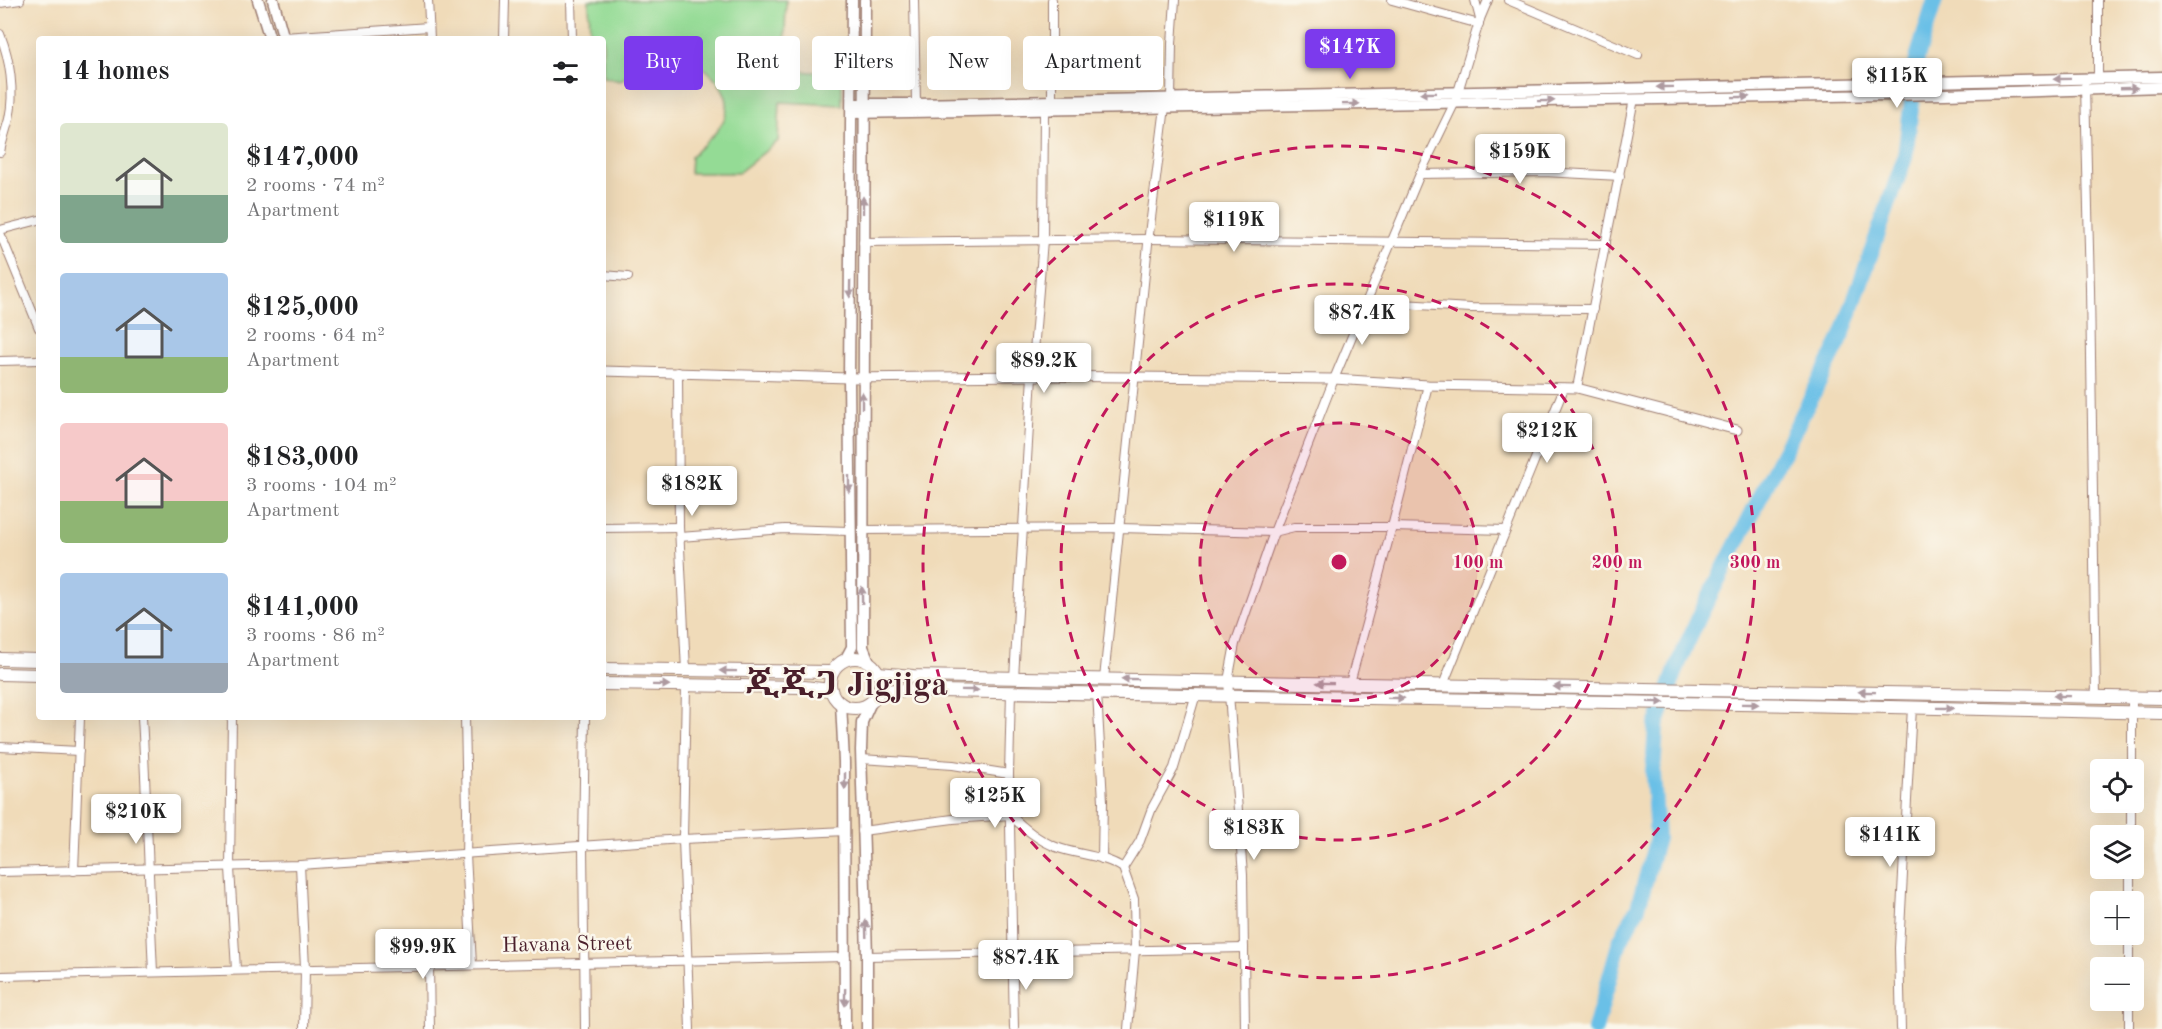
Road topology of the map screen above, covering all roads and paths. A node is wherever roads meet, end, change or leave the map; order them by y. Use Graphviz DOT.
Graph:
graph roads {
  1 [pos="20,0"];
  2 [pos="258,0"];
  3 [pos="273,0"];
  4 [pos="428,0"];
  5 [pos="506,0"];
  6 [pos="572,0"];
  7 [pos="852,0"];
  8 [pos="865,0"];
  9 [pos="914,0"];
  10 [pos="1052,0"];
  11 [pos="1175,0"];
  12 [pos="1392,0"];
  13 [pos="1474,0"];
  14 [pos="1488,0"];
  15 [pos="1508,0"];
  16 [pos="2098,0"];
  17 [pos="0,3"];
  18 [pos="1479,21"];
  19 [pos="429,27"];
  20 [pos="0,34"];
  21 [pos="269,36"];
  22 [pos="283,36"];
  23 [pos="310,36"];
  24 [pos="430,36"];
  25 [pos="504,36"];
  26 [pos="572,36"];
  27 [pos="1638,56"];
  28 [pos="2162,77"];
  29 [pos="2098,78"];
  30 [pos="2085,84"];
  31 [pos="2162,87"];
  32 [pos="1456,97"];
  33 [pos="1635,99"];
  34 [pos="1052,101"];
  35 [pos="1168,103"];
  36 [pos="916,104"];
  37 [pos="852,108"];
  38 [pos="863,108"];
  39 [pos="1044,110"];
  40 [pos="0,152"];
  41 [pos="1420,174"];
  42 [pos="1620,176"];
  43 [pos="36,221"];
  44 [pos="0,232"];
  45 [pos="1149,239"];
  46 [pos="1043,240"];
  47 [pos="863,242"];
  48 [pos="1391,242"];
  49 [pos="1606,244"];
  50 [pos="606,275"];
  51 [pos="628,277"];
  52 [pos="1366,302"];
  53 [pos="1593,309"];
  54 [pos="36,321"];
  55 [pos="36,360"];
  56 [pos="0,361"];
  57 [pos="606,371"];
  58 [pos="678,372"];
  59 [pos="1032,376"];
  60 [pos="849,378"];
  61 [pos="862,378"];
  62 [pos="1135,378"];
  63 [pos="1334,379"];
  64 [pos="1428,385"];
  65 [pos="1564,388"];
  66 [pos="1577,388"];
  67 [pos="1737,430"];
  68 [pos="680,526"];
  69 [pos="1392,526"];
  70 [pos="606,528"];
  71 [pos="1120,528"];
  72 [pos="862,530"];
  73 [pos="1023,530"];
  74 [pos="1506,530"];
  75 [pos="849,531"];
  76 [pos="1274,532"];
  77 [pos="680,537"];
  78 [pos="0,659"];
  79 [pos="36,660"];
  80 [pos="845,660"];
  81 [pos="874,668"];
  82 [pos="606,669"];
  83 [pos="686,671"];
  84 [pos="832,672"];
  85 [pos="0,674"];
  86 [pos="36,675"];
  87 [pos="1014,678"];
  88 [pos="1104,679"];
  89 [pos="1228,681"];
  90 [pos="1350,683"];
  91 [pos="606,684"];
  92 [pos="1443,685"];
  93 [pos="686,686"];
  94 [pos="831,690"];
  95 [pos="879,690"];
  96 [pos="1011,691"];
  97 [pos="1097,692"];
  98 [pos="1196,694"];
  99 [pos="1230,695"];
  100 [pos="2096,697"];
  101 [pos="2132,698"];
  102 [pos="2162,698"];
  103 [pos="871,702"];
  104 [pos="842,703"];
  105 [pos="1912,707"];
  106 [pos="2132,712"];
  107 [pos="2162,713"];
  108 [pos="80,720"];
  109 [pos="142,720"];
  110 [pos="232,720"];
  111 [pos="465,720"];
  112 [pos="585,720"];
  113 [pos="0,747"];
  114 [pos="79,751"];
  115 [pos="861,759"];
  116 [pos="2132,759"];
  117 [pos="1009,774"];
  118 [pos="1011,815"];
  119 [pos="845,831"];
  120 [pos="862,831"];
  121 [pos="683,839"];
  122 [pos="583,846"];
  123 [pos="465,855"];
  124 [pos="1102,859"];
  125 [pos="300,865"];
  126 [pos="230,868"];
  127 [pos="1123,868"];
  128 [pos="148,869"];
  129 [pos="74,871"];
  130 [pos="0,872"];
  131 [pos="1244,948"];
  132 [pos="1135,950"];
  133 [pos="1012,953"];
  134 [pos="867,956"];
  135 [pos="846,957"];
  136 [pos="688,961"];
  137 [pos="585,962"];
  138 [pos="472,965"];
  139 [pos="429,967"];
  140 [pos="305,968"];
  141 [pos="236,970"];
  142 [pos="153,972"];
  143 [pos="0,976"];
  144 [pos="2129,1011"];
  145 [pos="304,1029"];
  146 [pos="430,1029"];
  147 [pos="585,1029"];
  148 [pos="690,1029"];
  149 [pos="845,1029"];
  150 [pos="867,1029"];
  151 [pos="1014,1029"];
  152 [pos="1128,1029"];
  153 [pos="1245,1029"];
  154 [pos="1901,1029"];
  155 [pos="2129,1029"];
  1 -- 17 [label="street"];
  2 -- 21 [label="main road"];
  3 -- 22 [label="main road"];
  4 -- 19 [label="street"];
  5 -- 25 [label="street"];
  6 -- 26 [label="street"];
  7 -- 37 [label="main road"];
  8 -- 38 [label="main road"];
  9 -- 36 [label="street"];
  10 -- 34 [label="street"];
  11 -- 35 [label="street"];
  12 -- 18 [label="street"];
  13 -- 18 [label="street"];
  14 -- 18 [label="street"];
  15 -- 27 [label="street"];
  16 -- 29 [label="street"];
  18 -- 32 [label="street"];
  19 -- 23 [label="street"];
  19 -- 24 [label="street"];
  20 -- 40 [label="street"];
  28 -- 29 [label="main road"];
  29 -- 30 [label="main road"];
  30 -- 31 [label="main road, one-way"];
  30 -- 32 [label="main road, one-way"];
  33 -- 30 [label="main road, one-way"];
  30 -- 100 [label="street"];
  32 -- 33 [label="main road, one-way"];
  32 -- 35 [label="main road"];
  32 -- 41 [label="street"];
  33 -- 42 [label="street"];
  34 -- 35 [label="main road"];
  34 -- 36 [label="main road"];
  35 -- 39 [label="main road"];
  35 -- 45 [label="street"];
  36 -- 38 [label="main road"];
  37 -- 38 [label="main road"];
  37 -- 60 [label="main road, one-way"];
  38 -- 39 [label="main road"];
  47 -- 38 [label="main road, one-way"];
  39 -- 46 [label="street"];
  41 -- 42 [label="street"];
  41 -- 48 [label="street"];
  42 -- 49 [label="street"];
  43 -- 44 [label="street"];
  44 -- 54 [label="street"];
  45 -- 46 [label="street"];
  45 -- 48 [label="street"];
  45 -- 62 [label="street"];
  46 -- 47 [label="street"];
  46 -- 59 [label="street"];
  47 -- 61 [label="main road"];
  48 -- 49 [label="street"];
  48 -- 52 [label="street"];
  49 -- 53 [label="street"];
  50 -- 51 [label="street"];
  52 -- 53 [label="street"];
  52 -- 63 [label="street"];
  53 -- 66 [label="street"];
  55 -- 56 [label="street"];
  57 -- 58 [label="street"];
  58 -- 60 [label="street"];
  58 -- 68 [label="street"];
  59 -- 61 [label="street"];
  59 -- 62 [label="street"];
  59 -- 73 [label="street"];
  60 -- 61 [label="street"];
  60 -- 75 [label="main road, one-way"];
  72 -- 61 [label="main road, one-way"];
  62 -- 63 [label="street"];
  62 -- 71 [label="street"];
  63 -- 64 [label="street"];
  63 -- 76 [label="street"];
  64 -- 65 [label="street"];
  64 -- 69 [label="street"];
  65 -- 66 [label="street"];
  65 -- 74 [label="street"];
  66 -- 67 [label="street"];
  68 -- 70 [label="street"];
  68 -- 77 [label="street"];
  69 -- 74 [label="street"];
  69 -- 76 [label="street"];
  69 -- 90 [label="street"];
  71 -- 73 [label="street"];
  71 -- 76 [label="street"];
  71 -- 88 [label="street"];
  72 -- 73 [label="street"];
  81 -- 72 [label="main road, one-way"];
  73 -- 87 [label="street"];
  74 -- 92 [label="street"];
  75 -- 77 [label="street"];
  75 -- 80 [label="main road"];
  76 -- 89 [label="street"];
  77 -- 83 [label="street"];
  78 -- 79 [label="highway"];
  80 -- 81 [label="highway"];
  80 -- 84 [label="highway"];
  81 -- 87 [label="highway"];
  81 -- 95 [label="highway"];
  82 -- 83 [label="highway"];
  84 -- 83 [label="highway, one-way"];
  84 -- 94 [label="highway"];
  85 -- 86 [label="highway"];
  87 -- 88 [label="highway"];
  89 -- 88 [label="highway, one-way"];
  90 -- 89 [label="highway, one-way"];
  89 -- 99 [label="street"];
  90 -- 92 [label="highway"];
  91 -- 93 [label="highway, one-way"];
  100 -- 92 [label="highway, one-way"];
  93 -- 94 [label="highway"];
  93 -- 121 [label="street"];
  94 -- 104 [label="highway"];
  95 -- 96 [label="highway, one-way"];
  95 -- 103 [label="highway"];
  96 -- 97 [label="highway"];
  96 -- 117 [label="street"];
  97 -- 98 [label="highway"];
  97 -- 124 [label="street"];
  98 -- 99 [label="highway"];
  98 -- 127 [label="street"];
  99 -- 105 [label="highway, one-way"];
  99 -- 131 [label="street"];
  100 -- 101 [label="highway"];
  101 -- 102 [label="highway"];
  101 -- 106 [label="street"];
  103 -- 104 [label="highway"];
  103 -- 115 [label="main road"];
  104 -- 119 [label="main road, one-way"];
  105 -- 106 [label="highway, one-way"];
  105 -- 154 [label="street"];
  106 -- 107 [label="highway"];
  106 -- 116 [label="street"];
  108 -- 114 [label="street"];
  109 -- 128 [label="street"];
  110 -- 126 [label="street"];
  111 -- 123 [label="street"];
  112 -- 122 [label="street"];
  113 -- 114 [label="street"];
  114 -- 129 [label="street"];
  115 -- 117 [label="street"];
  115 -- 120 [label="main road"];
  117 -- 118 [label="street"];
  118 -- 120 [label="street"];
  118 -- 124 [label="street"];
  118 -- 133 [label="street"];
  119 -- 121 [label="street"];
  119 -- 135 [label="main road"];
  134 -- 120 [label="main road, one-way"];
  121 -- 122 [label="street"];
  121 -- 136 [label="street"];
  122 -- 123 [label="street"];
  122 -- 137 [label="street"];
  123 -- 125 [label="street"];
  123 -- 138 [label="street"];
  124 -- 127 [label="street"];
  125 -- 126 [label="street"];
  125 -- 140 [label="street"];
  126 -- 128 [label="street"];
  126 -- 141 [label="street"];
  127 -- 132 [label="street"];
  128 -- 129 [label="street"];
  128 -- 142 [label="street"];
  129 -- 130 [label="street"];
  131 -- 132 [label="street"];
  131 -- 153 [label="street"];
  132 -- 133 [label="street"];
  132 -- 152 [label="street"];
  133 -- 134 [label="street"];
  133 -- 151 [label="street"];
  134 -- 150 [label="main road"];
  135 -- 136 [label="street, Havana Street"];
  135 -- 149 [label="main road, one-way"];
  136 -- 137 [label="street, Havana Street"];
  136 -- 148 [label="street"];
  137 -- 138 [label="street, Havana Street"];
  137 -- 147 [label="street"];
  138 -- 139 [label="street, Havana Street"];
  139 -- 140 [label="street, Havana Street"];
  139 -- 146 [label="street"];
  140 -- 141 [label="street, Havana Street"];
  140 -- 145 [label="street"];
  141 -- 142 [label="street, Havana Street"];
  142 -- 143 [label="street, Havana Street"];
  144 -- 155 [label="street"];
}
